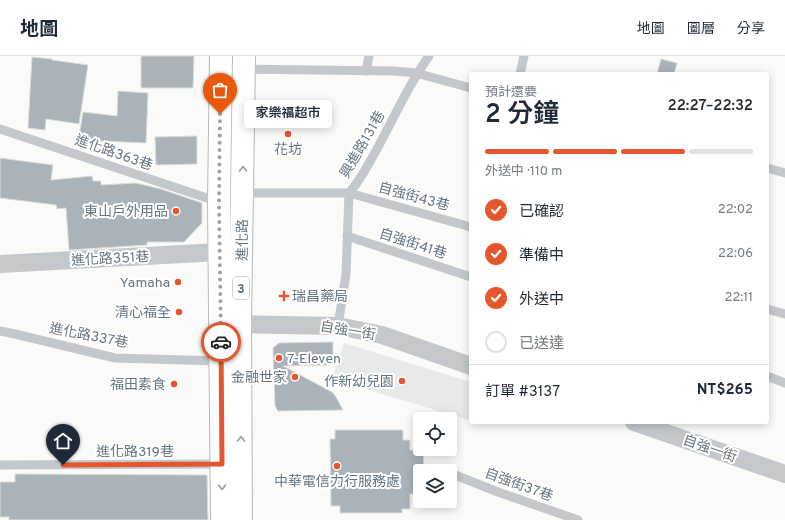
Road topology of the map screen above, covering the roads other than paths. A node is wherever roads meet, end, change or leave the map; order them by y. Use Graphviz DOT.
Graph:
graph roads {
  1 [pos="221,56"];
  2 [pos="369,56"];
  3 [pos="429,56"];
  4 [pos="524,56"];
  5 [pos="244,62"];
  6 [pos="366,71"];
  7 [pos="520,72"];
  8 [pos="416,74"];
  9 [pos="469,87"];
  10 [pos="0,129"];
  11 [pos="769,168"];
  12 [pos="785,172"];
  13 [pos="243,193"];
  14 [pos="348,193"];
  15 [pos="219,202"];
  16 [pos="469,226"];
  17 [pos="347,236"];
  18 [pos="219,252"];
  19 [pos="0,264"];
  20 [pos="469,276"];
  21 [pos="769,310"];
  22 [pos="785,314"];
  23 [pos="230,324"];
  24 [pos="338,326"];
  25 [pos="0,331"];
  26 [pos="220,361"];
  27 [pos="469,365"];
  28 [pos="769,377"];
  29 [pos="785,383"];
  30 [pos="640,424"];
  31 [pos="222,464"];
  32 [pos="0,465"];
  33 [pos="785,474"];
  34 [pos="457,476"];
  35 [pos="222,520"];
  36 [pos="241,520"];
  37 [pos="578,520"];
  1 -- 15 [label="main road, 進化路 / 3"];
  2 -- 6 [label="lane"];
  3 -- 8 [label="lane, 興進路131巷"];
  4 -- 7 [label="lane"];
  5 -- 6 [label="lane"];
  13 -- 5 [label="main road, 進化路 / 3, one-way"];
  6 -- 8 [label="lane"];
  8 -- 9 [label="lane"];
  8 -- 14 [label="lane, 興進路131巷"];
  10 -- 15 [label="lane, 進化路363巷"];
  11 -- 12 [label="lane"];
  13 -- 14 [label="lane, 自強街43巷"];
  13 -- 23 [label="main road, 進化路 / 3"];
  14 -- 16 [label="lane, 自強街43巷"];
  14 -- 17 [label="lane, 興進路131巷"];
  15 -- 18 [label="main road, 進化路 / 3"];
  17 -- 20 [label="lane, 自強街41巷"];
  17 -- 24 [label="lane, 興進路131巷"];
  18 -- 19 [label="street, 進化路351巷"];
  18 -- 23 [label="main road, 進化路 / 3"];
  21 -- 22 [label="lane"];
  23 -- 24 [label="street, 自強一街"];
  23 -- 26 [label="main road, 進化路 / 3"];
  36 -- 23 [label="main road, 進化路 / 3, one-way"];
  24 -- 27 [label="street, 自強一街"];
  25 -- 26 [label="lane, 進化路337巷"];
  26 -- 31 [label="main road, 進化路 / 3"];
  28 -- 29 [label="lane"];
  30 -- 33 [label="street, 自強一街"];
  31 -- 32 [label="lane, 進化路319巷"];
  31 -- 35 [label="main road, 進化路 / 3, one-way"];
  34 -- 37 [label="lane, 自強街37巷"];
}
